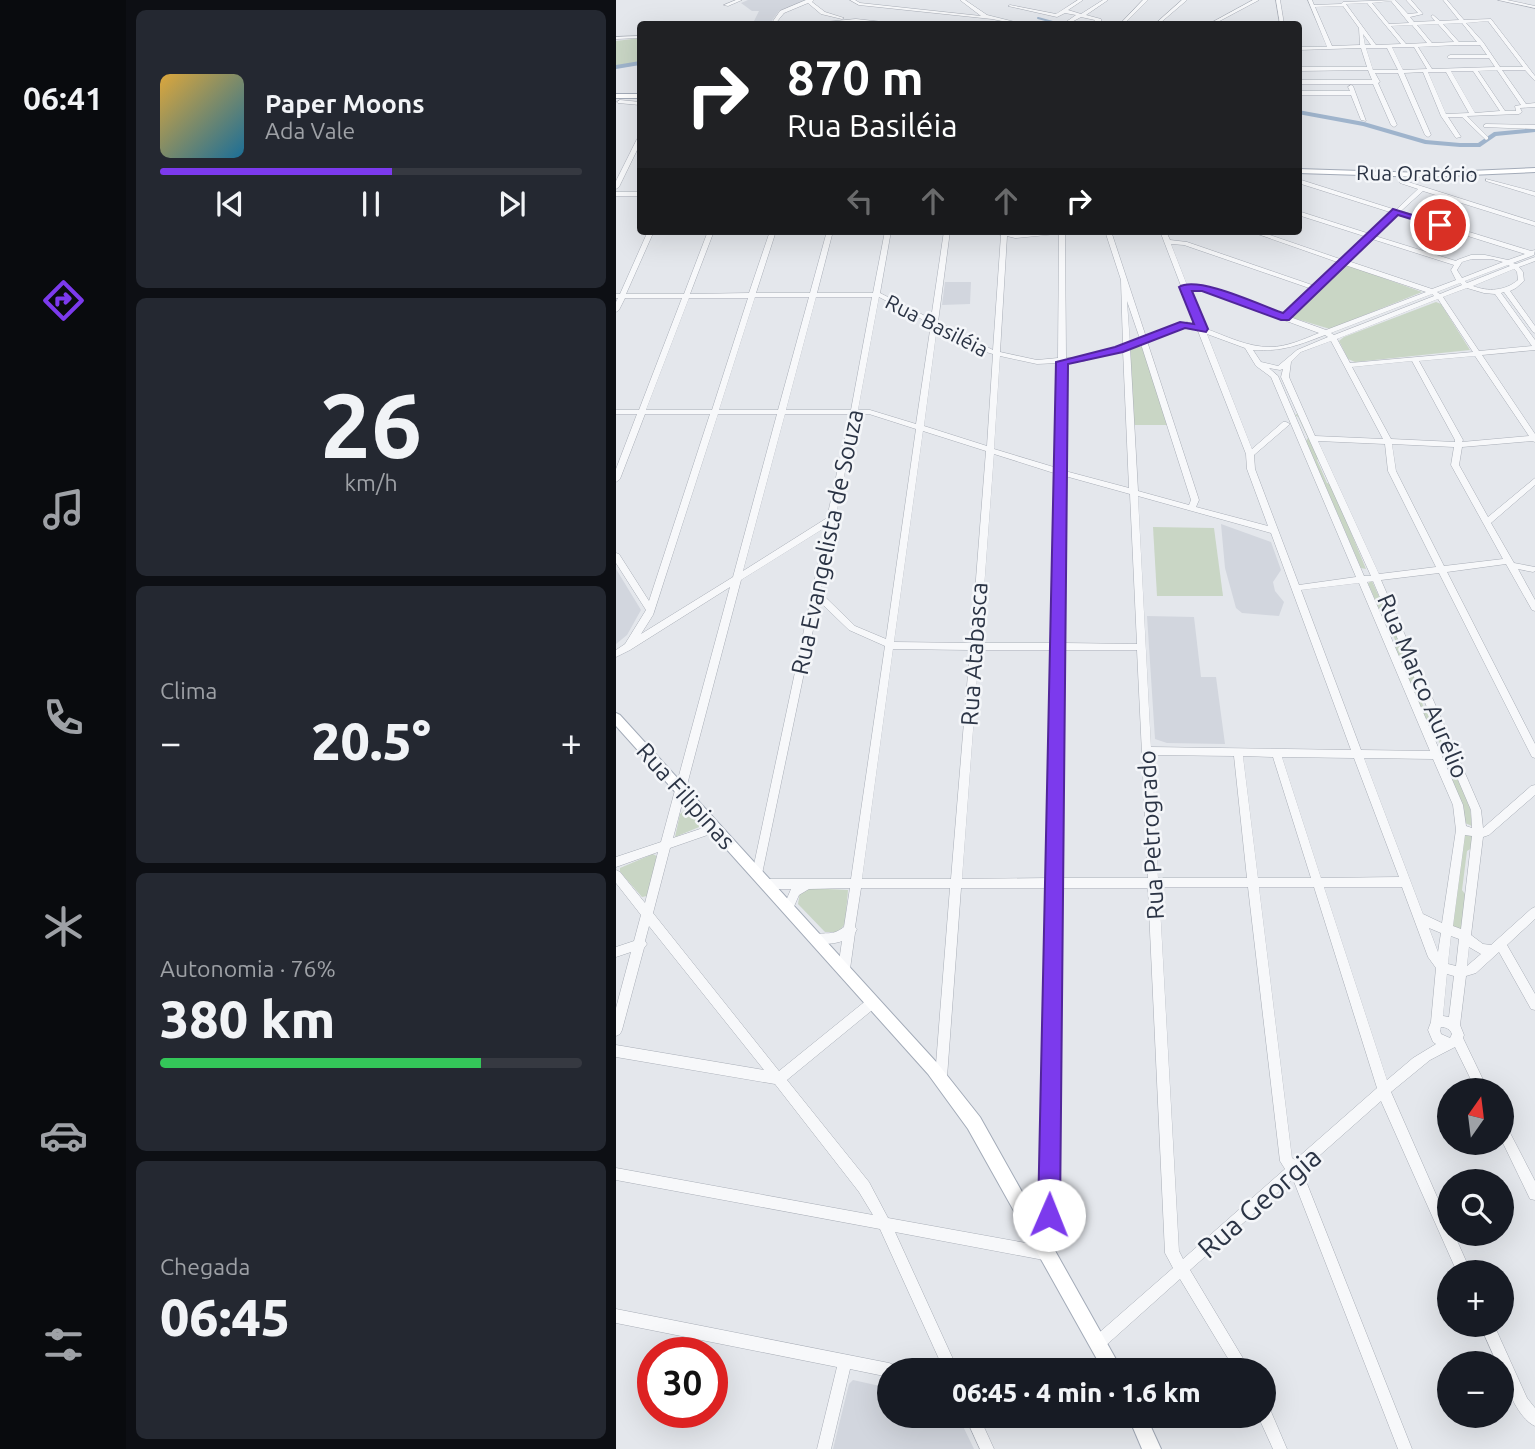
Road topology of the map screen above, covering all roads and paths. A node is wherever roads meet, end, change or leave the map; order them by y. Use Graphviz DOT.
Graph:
graph roads {
  1 [pos="740,0"];
  2 [pos="852,0"];
  3 [pos="908,0"];
  4 [pos="962,0"];
  5 [pos="1081,0"];
  6 [pos="1106,0"];
  7 [pos="1146,0"];
  8 [pos="1185,0"];
  9 [pos="1238,0"];
  10 [pos="1257,0"];
  11 [pos="1278,0"];
  12 [pos="1391,0"];
  13 [pos="1408,0"];
  14 [pos="1445,0"];
  15 [pos="1500,0"];
  16 [pos="1520,0"];
  17 [pos="810,1"];
  18 [pos="1368,1"];
  19 [pos="1250,3"];
  20 [pos="1311,3"];
  21 [pos="1343,4"];
  22 [pos="726,5"];
  23 [pos="1010,6"];
  24 [pos="1533,7"];
  25 [pos="900,8"];
  26 [pos="1025,11"];
  27 [pos="1065,11"];
  28 [pos="1012,14"];
  29 [pos="1082,15"];
  30 [pos="1407,16"];
  31 [pos="1433,16"];
  32 [pos="836,17"];
  33 [pos="991,18"];
  34 [pos="856,20"];
  35 [pos="775,21"];
  36 [pos="832,21"];
  37 [pos="844,21"];
  38 [pos="867,21"];
  39 [pos="1006,21"];
  40 [pos="1071,21"];
  41 [pos="1098,21"];
  42 [pos="1125,21"];
  43 [pos="1160,21"];
  44 [pos="1217,21"];
  45 [pos="1282,21"];
  46 [pos="1463,21"];
  47 [pos="1439,23"];
  48 [pos="1414,24"];
  49 [pos="1388,26"];
  50 [pos="1361,27"];
  51 [pos="637,37"];
  52 [pos="616,38"];
  53 [pos="1481,43"];
  54 [pos="1430,44"];
  55 [pos="1442,44"];
  56 [pos="1458,44"];
  57 [pos="1415,45"];
  58 [pos="1389,46"];
  59 [pos="1404,46"];
  60 [pos="1363,47"];
  61 [pos="1375,47"];
  62 [pos="1330,48"];
  63 [pos="1302,49"];
  64 [pos="1490,56"];
  65 [pos="1450,57"];
  66 [pos="1527,68"];
  67 [pos="1302,69"];
  68 [pos="1474,69"];
  69 [pos="1499,69"];
  70 [pos="1372,70"];
  71 [pos="1448,70"];
  72 [pos="1458,70"];
  73 [pos="1428,71"];
  74 [pos="1401,72"];
  75 [pos="1535,79"];
  76 [pos="1302,82"];
  77 [pos="1349,82"];
  78 [pos="1377,82"];
  79 [pos="1302,93"];
  80 [pos="1353,93"];
  81 [pos="637,97"];
  82 [pos="617,100"];
  83 [pos="637,103"];
  84 [pos="1524,105"];
  85 [pos="1535,105"];
  86 [pos="1503,112"];
  87 [pos="1472,113"];
  88 [pos="1519,113"];
  89 [pos="1462,114"];
  90 [pos="1444,116"];
  91 [pos="1364,120"];
  92 [pos="1394,125"];
  93 [pos="1486,126"];
  94 [pos="1531,127"];
  95 [pos="1428,135"];
  96 [pos="1458,137"];
  97 [pos="1486,138"];
  98 [pos="637,145"];
  99 [pos="1535,170"];
  100 [pos="1302,171"];
  101 [pos="1535,177"];
  102 [pos="1302,181"];
  103 [pos="1313,182"];
  104 [pos="1511,183"];
  105 [pos="616,187"];
  106 [pos="1425,187"];
  107 [pos="616,194"];
  108 [pos="637,194"];
  109 [pos="1535,194"];
  110 [pos="1397,212"];
  111 [pos="1302,214"];
  112 [pos="1535,223"];
  113 [pos="649,235"];
  114 [pos="710,235"];
  115 [pos="772,235"];
  116 [pos="829,235"];
  117 [pos="887,235"];
  118 [pos="946,235"];
  119 [pos="1004,235"];
  120 [pos="1064,235"];
  121 [pos="1109,235"];
  122 [pos="1164,235"];
  123 [pos="1264,235"];
  124 [pos="1371,236"];
  125 [pos="1167,242"];
  126 [pos="1534,256"];
  127 [pos="1344,262"];
  128 [pos="1509,262"];
  129 [pos="1457,264"];
  130 [pos="1516,267"];
  131 [pos="1123,281"];
  132 [pos="1460,281"];
  133 [pos="1469,286"];
  134 [pos="1185,287"];
  135 [pos="1316,288"];
  136 [pos="1506,290"];
  137 [pos="1496,291"];
  138 [pos="1433,292"];
  139 [pos="814,295"];
  140 [pos="876,295"];
  141 [pos="619,296"];
  142 [pos="687,296"];
  143 [pos="753,296"];
  144 [pos="1440,297"];
  145 [pos="616,310"];
  146 [pos="1197,317"];
  147 [pos="1285,318"];
  148 [pos="935,323"];
  149 [pos="1189,325"];
  150 [pos="1202,329"];
  151 [pos="1535,331"];
  152 [pos="1217,335"];
  153 [pos="1330,335"];
  154 [pos="1143,340"];
  155 [pos="1207,345"];
  156 [pos="1535,346"];
  157 [pos="1126,347"];
  158 [pos="1248,347"];
  159 [pos="1271,349"];
  160 [pos="1477,353"];
  161 [pos="996,355"];
  162 [pos="1414,359"];
  163 [pos="1062,362"];
  164 [pos="1258,362"];
  165 [pos="1288,362"];
  166 [pos="1348,365"];
  167 [pos="783,411"];
  168 [pos="854,411"];
  169 [pos="616,412"];
  170 [pos="642,412"];
  171 [pos="716,412"];
  172 [pos="1296,413"];
  173 [pos="1286,424"];
  174 [pos="921,427"];
  175 [pos="1534,439"];
  176 [pos="1245,440"];
  177 [pos="1388,441"];
  178 [pos="1262,443"];
  179 [pos="1315,443"];
  180 [pos="1460,445"];
  181 [pos="990,450"];
  182 [pos="1250,454"];
  183 [pos="1060,472"];
  184 [pos="616,479"];
  185 [pos="1535,481"];
  186 [pos="1134,493"];
  187 [pos="1191,509"];
  188 [pos="831,520"];
  189 [pos="1487,522"];
  190 [pos="1275,531"];
  191 [pos="616,556"];
  192 [pos="1510,564"];
  193 [pos="1534,568"];
  194 [pos="1442,570"];
  195 [pos="739,578"];
  196 [pos="1376,578"];
  197 [pos="1362,580"];
  198 [pos="1520,581"];
  199 [pos="1296,588"];
  200 [pos="816,593"];
  201 [pos="1535,608"];
  202 [pos="650,612"];
  203 [pos="655,630"];
  204 [pos="890,645"];
  205 [pos="975,647"];
  206 [pos="1058,647"];
  207 [pos="1142,647"];
  208 [pos="627,648"];
  209 [pos="616,654"];
  210 [pos="616,718"];
  211 [pos="1148,751"];
  212 [pos="1238,752"];
  213 [pos="1276,752"];
  214 [pos="1359,753"];
  215 [pos="1535,754"];
  216 [pos="1433,755"];
  217 [pos="1535,789"];
  218 [pos="682,790"];
  219 [pos="1476,810"];
  220 [pos="1498,821"];
  221 [pos="715,828"];
  222 [pos="1461,830"];
  223 [pos="1478,833"];
  224 [pos="667,845"];
  225 [pos="762,852"];
  226 [pos="743,859"];
  227 [pos="616,862"];
  228 [pos="616,875"];
  229 [pos="762,879"];
  230 [pos="1406,881"];
  231 [pos="857,882"];
  232 [pos="956,882"];
  233 [pos="1055,882"];
  234 [pos="1153,882"];
  235 [pos="1253,882"];
  236 [pos="1317,882"];
  237 [pos="808,883"];
  238 [pos="788,908"];
  239 [pos="1535,912"];
  240 [pos="648,916"];
  241 [pos="1419,917"];
  242 [pos="851,929"];
  243 [pos="1447,932"];
  244 [pos="1465,937"];
  245 [pos="817,939"];
  246 [pos="641,943"];
  247 [pos="1496,947"];
  248 [pos="616,952"];
  249 [pos="1443,968"];
  250 [pos="844,969"];
  251 [pos="1461,973"];
  252 [pos="872,1003"];
  253 [pos="1535,1005"];
  254 [pos="1436,1028"];
  255 [pos="616,1030"];
  256 [pos="1452,1038"];
  257 [pos="616,1051"];
  258 [pos="1420,1062"];
  259 [pos="941,1077"];
  260 [pos="1476,1078"];
  261 [pos="779,1079"];
  262 [pos="1384,1090"];
  263 [pos="1514,1153"];
  264 [pos="1295,1169"];
  265 [pos="616,1174"];
  266 [pos="1535,1194"];
  267 [pos="884,1223"];
  268 [pos="1046,1249"];
  269 [pos="1459,1260"];
  270 [pos="1181,1270"];
  271 [pos="616,1316"];
  272 [pos="1492,1337"];
  273 [pos="1098,1343"];
  274 [pos="946,1358"];
  275 [pos="1106,1358"];
  276 [pos="1237,1358"];
  277 [pos="845,1362"];
  278 [pos="877,1368"];
  279 [pos="1535,1419"];
  280 [pos="977,1428"];
  281 [pos="1143,1428"];
  282 [pos="1271,1428"];
  283 [pos="824,1449"];
  284 [pos="987,1449"];
  285 [pos="1152,1449"];
  286 [pos="1280,1449"];
  287 [pos="1405,1449"];
  1 -- 22 [label="street"];
  2 -- 25 [label="street"];
  3 -- 25 [label="street"];
  4 -- 33 [label="street"];
  5 -- 27 [label="street"];
  6 -- 29 [label="street"];
  7 -- 42 [label="street"];
  8 -- 43 [label="street"];
  9 -- 19 [label="street"];
  10 -- 19 [label="street"];
  11 -- 45 [label="street"];
  12 -- 18 [label="street"];
  12 -- 30 [label="street"];
  13 -- 30 [label="street"];
  14 -- 46 [label="street"];
  15 -- 24 [label="street"];
  16 -- 24 [label="street"];
  17 -- 32 [label="street"];
  17 -- 35 [label="street"];
  18 -- 21 [label="street"];
  18 -- 49 [label="street"];
  19 -- 44 [label="street"];
  20 -- 21 [label="street"];
  20 -- 62 [label="street"];
  21 -- 50 [label="street"];
  23 -- 26 [label="street"];
  25 -- 33 [label="street"];
  26 -- 27 [label="street"];
  26 -- 28 [label="street"];
  27 -- 29 [label="street"];
  29 -- 40 [label="street"];
  29 -- 41 [label="street"];
  30 -- 48 [label="street"];
  31 -- 47 [label="street"];
  32 -- 34 [label="street"];
  32 -- 36 [label="street"];
  33 -- 39 [label="street"];
  34 -- 37 [label="street"];
  34 -- 38 [label="street"];
  46 -- 47 [label="street"];
  46 -- 53 [label="street"];
  46 -- 66 [label="street"];
  47 -- 48 [label="street"];
  47 -- 56 [label="street"];
  48 -- 49 [label="street"];
  48 -- 54 [label="street"];
  49 -- 59 [label="street"];
  50 -- 60 [label="street"];
  50 -- 61 [label="street"];
  51 -- 52 [label="street"];
  53 -- 56 [label="street"];
  53 -- 64 [label="street"];
  54 -- 55 [label="street"];
  54 -- 57 [label="street"];
  55 -- 56 [label="street"];
  55 -- 65 [label="street"];
  57 -- 59 [label="street"];
  57 -- 73 [label="street"];
  58 -- 59 [label="street"];
  58 -- 61 [label="street"];
  58 -- 74 [label="street"];
  60 -- 61 [label="street"];
  60 -- 62 [label="street"];
  60 -- 70 [label="street"];
  62 -- 63 [label="street"];
  64 -- 65 [label="street"];
  64 -- 69 [label="street"];
  65 -- 72 [label="street"];
  66 -- 69 [label="street"];
  66 -- 75 [label="street"];
  67 -- 70 [label="street"];
  68 -- 69 [label="street"];
  68 -- 72 [label="street"];
  68 -- 86 [label="street"];
  69 -- 84 [label="street"];
  70 -- 74 [label="street"];
  70 -- 78 [label="street"];
  71 -- 72 [label="street"];
  71 -- 73 [label="street"];
  71 -- 87 [label="street"];
  73 -- 74 [label="street"];
  73 -- 90 [label="street"];
  74 -- 95 [label="street"];
  76 -- 77 [label="street"];
  77 -- 78 [label="street"];
  77 -- 80 [label="street"];
  78 -- 92 [label="street"];
  79 -- 80 [label="street"];
  80 -- 91 [label="street"];
  81 -- 82 [label="main road"];
  82 -- 83 [label="main road"];
  84 -- 85 [label="street"];
  84 -- 88 [label="street"];
  86 -- 87 [label="street"];
  86 -- 88 [label="street"];
  87 -- 89 [label="street"];
  88 -- 94 [label="street"];
  89 -- 90 [label="street"];
  89 -- 97 [label="street"];
  90 -- 96 [label="street"];
  93 -- 94 [label="street"];
  98 -- 105 [label="street"];
  99 -- 100 [label="main road, Rua Oratório"];
  101 -- 104 [label="main road, Rua Oratório"];
  102 -- 103 [label="main road, Rua Oratório"];
  103 -- 106 [label="main road, Rua Oratório"];
  103 -- 110 [label="street"];
  104 -- 106 [label="main road, Rua Oratório"];
  104 -- 109 [label="street"];
  106 -- 110 [label="street"];
  106 -- 112 [label="street"];
  107 -- 108 [label="street"];
  110 -- 124 [label="street"];
  110 -- 126 [label="street"];
  111 -- 124 [label="street"];
  113 -- 141 [label="street"];
  114 -- 142 [label="street"];
  115 -- 143 [label="street"];
  116 -- 139 [label="street"];
  117 -- 140 [label="street, Rua Evangelista de Souza"];
  118 -- 148 [label="street"];
  119 -- 161 [label="street, Rua Atabasca"];
  120 -- 163 [label="street"];
  121 -- 131 [label="street"];
  122 -- 125 [label="street"];
  123 -- 127 [label="street"];
  124 -- 127 [label="street"];
  124 -- 129 [label="street"];
  125 -- 134 [label="street"];
  125 -- 135 [label="street"];
  126 -- 128 [label="street"];
  126 -- 130 [label="street"];
  127 -- 135 [label="street"];
  127 -- 138 [label="street"];
  128 -- 129 [label="street"];
  128 -- 130 [label="street"];
  128 -- 132 [label="street"];
  129 -- 132 [label="street"];
  130 -- 133 [label="street"];
  130 -- 136 [label="street"];
  131 -- 154 [label="street"];
  131 -- 157 [label="street, Rua Petrogrado"];
  132 -- 133 [label="street"];
  132 -- 138 [label="street"];
  133 -- 137 [label="street"];
  133 -- 144 [label="street"];
  134 -- 146 [label="street"];
  134 -- 147 [label="street"];
  135 -- 147 [label="street"];
  136 -- 137 [label="street"];
  136 -- 151 [label="street"];
  137 -- 156 [label="street"];
  138 -- 144 [label="street"];
  138 -- 153 [label="street"];
  139 -- 140 [label="street, Rua Basiléia"];
  139 -- 143 [label="street, Rua Basiléia"];
  139 -- 167 [label="street"];
  140 -- 148 [label="street, Rua Basiléia"];
  140 -- 168 [label="street, Rua Evangelista de Souza"];
  141 -- 142 [label="street, Rua Basiléia"];
  141 -- 145 [label="street"];
  142 -- 143 [label="street, Rua Basiléia"];
  142 -- 170 [label="street"];
  143 -- 171 [label="street"];
  144 -- 153 [label="street"];
  144 -- 160 [label="street"];
  146 -- 149 [label="street"];
  146 -- 150 [label="street"];
  147 -- 153 [label="street"];
  148 -- 161 [label="street, Rua Basiléia"];
  148 -- 174 [label="street"];
  149 -- 150 [label="street"];
  149 -- 154 [label="street, Rua Basiléia"];
  150 -- 152 [label="street"];
  150 -- 155 [label="street"];
  152 -- 155 [label="street"];
  152 -- 158 [label="street"];
  153 -- 159 [label="street"];
  153 -- 165 [label="street"];
  153 -- 166 [label="street"];
  154 -- 157 [label="street, Rua Basiléia"];
  154 -- 187 [label="street"];
  155 -- 176 [label="street"];
  156 -- 160 [label="street"];
  157 -- 163 [label="street, Rua Basiléia"];
  157 -- 186 [label="street, Rua Petrogrado"];
  158 -- 159 [label="street"];
  158 -- 164 [label="street"];
  159 -- 164 [label="street"];
  159 -- 165 [label="street"];
  160 -- 162 [label="street"];
  160 -- 175 [label="street"];
  161 -- 163 [label="street, Rua Basiléia"];
  161 -- 181 [label="street, Rua Atabasca"];
  162 -- 166 [label="street"];
  162 -- 180 [label="street"];
  163 -- 183 [label="street"];
  164 -- 165 [label="street"];
  164 -- 172 [label="street, Rua Marco Aurélio"];
  165 -- 172 [label="street, Rua Marco Aurélio"];
  166 -- 177 [label="street"];
  167 -- 168 [label="street"];
  167 -- 171 [label="street"];
  167 -- 195 [label="street"];
  168 -- 174 [label="street"];
  168 -- 188 [label="street, Rua Evangelista de Souza"];
  169 -- 170 [label="street"];
  170 -- 171 [label="street"];
  170 -- 184 [label="street"];
  171 -- 202 [label="street"];
  172 -- 179 [label="street, Rua Marco Aurélio"];
  172 -- 197 [label="street, Rua Marco Aurélio"];
  173 -- 178 [label="street"];
  174 -- 181 [label="street"];
  174 -- 204 [label="street"];
  175 -- 180 [label="street"];
  176 -- 178 [label="street"];
  176 -- 182 [label="street"];
  177 -- 179 [label="street"];
  177 -- 180 [label="street"];
  177 -- 194 [label="street"];
  178 -- 182 [label="street"];
  179 -- 196 [label="street, Rua Marco Aurélio"];
  180 -- 189 [label="street"];
  181 -- 183 [label="street"];
  181 -- 205 [label="street, Rua Atabasca"];
  182 -- 190 [label="street"];
  183 -- 186 [label="street"];
  183 -- 206 [label="street"];
  185 -- 189 [label="street"];
  186 -- 187 [label="street"];
  186 -- 207 [label="street, Rua Petrogrado"];
  187 -- 190 [label="street"];
  188 -- 195 [label="street"];
  188 -- 200 [label="street, Rua Evangelista de Souza"];
  189 -- 192 [label="street"];
  190 -- 199 [label="street"];
  191 -- 202 [label="street"];
  192 -- 193 [label="street"];
  192 -- 194 [label="street"];
  192 -- 198 [label="street"];
  193 -- 198 [label="street"];
  194 -- 196 [label="street"];
  194 -- 215 [label="street"];
  195 -- 203 [label="street"];
  195 -- 218 [label="street"];
  196 -- 197 [label="street"];
  196 -- 219 [label="street, Rua Marco Aurélio"];
  197 -- 199 [label="street"];
  197 -- 216 [label="street, Rua Marco Aurélio"];
  198 -- 201 [label="street"];
  199 -- 214 [label="street"];
  200 -- 204 [label="street"];
  200 -- 225 [label="street, Rua Evangelista de Souza"];
  202 -- 203 [label="street"];
  202 -- 208 [label="street"];
  203 -- 208 [label="street"];
  204 -- 205 [label="street"];
  204 -- 231 [label="street"];
  205 -- 206 [label="street"];
  205 -- 232 [label="street, Rua Atabasca"];
  206 -- 207 [label="street"];
  206 -- 233 [label="street"];
  207 -- 211 [label="street, Rua Petrogrado"];
  208 -- 209 [label="street"];
  210 -- 218 [label="main road, Rua Filipinas"];
  211 -- 212 [label="street"];
  211 -- 234 [label="street, Rua Petrogrado"];
  212 -- 213 [label="street"];
  212 -- 235 [label="street"];
  213 -- 214 [label="street"];
  213 -- 236 [label="street"];
  214 -- 216 [label="street"];
  214 -- 230 [label="street"];
  216 -- 222 [label="street, Rua Marco Aurélio"];
  217 -- 220 [label="street"];
  218 -- 221 [label="main road, Rua Filipinas"];
  218 -- 224 [label="street"];
  219 -- 220 [label="street"];
  219 -- 223 [label="street, Rua Marco Aurélio"];
  220 -- 223 [label="street"];
  221 -- 224 [label="street"];
  221 -- 226 [label="main road, Rua Filipinas"];
  222 -- 223 [label="street"];
  222 -- 243 [label="street, Rua Marco Aurélio"];
  223 -- 244 [label="street, Rua Marco Aurélio"];
  224 -- 227 [label="street"];
  224 -- 240 [label="street"];
  225 -- 226 [label="street"];
  225 -- 229 [label="street, Rua Evangelista de Souza"];
  226 -- 229 [label="main road, Rua Filipinas"];
  228 -- 240 [label="street"];
  229 -- 237 [label="street"];
  229 -- 238 [label="main road"];
  230 -- 236 [label="street"];
  230 -- 241 [label="street"];
  231 -- 232 [label="street"];
  231 -- 237 [label="street"];
  231 -- 242 [label="street"];
  232 -- 233 [label="street"];
  232 -- 259 [label="street, Rua Atabasca"];
  233 -- 234 [label="street"];
  233 -- 268 [label="street"];
  234 -- 235 [label="street"];
  234 -- 270 [label="street, Rua Petrogrado"];
  235 -- 236 [label="street"];
  235 -- 264 [label="street"];
  236 -- 262 [label="street"];
  237 -- 238 [label="street"];
  238 -- 245 [label="main road"];
  239 -- 247 [label="street"];
  240 -- 246 [label="street"];
  240 -- 261 [label="street"];
  241 -- 243 [label="street"];
  241 -- 249 [label="street"];
  242 -- 245 [label="street"];
  242 -- 250 [label="street"];
  243 -- 244 [label="street"];
  243 -- 249 [label="street, Rua Marco Aurélio"];
  244 -- 247 [label="street"];
  244 -- 251 [label="street, Rua Marco Aurélio"];
  245 -- 250 [label="main road"];
  246 -- 248 [label="street"];
  246 -- 255 [label="street"];
  247 -- 251 [label="street"];
  247 -- 253 [label="street"];
  249 -- 251 [label="street"];
  249 -- 254 [label="street, Rua Marco Aurélio"];
  250 -- 252 [label="main road"];
  251 -- 256 [label="street, Rua Marco Aurélio"];
  252 -- 259 [label="main road"];
  252 -- 261 [label="street"];
  254 -- 256 [label="street"];
  254 -- 256 [label="street"];
  254 -- 258 [label="street, Rua Georgia"];
  256 -- 258 [label="street, Rua Georgia"];
  256 -- 260 [label="street"];
  257 -- 261 [label="street"];
  258 -- 262 [label="street, Rua Georgia"];
  259 -- 268 [label="main road"];
  261 -- 267 [label="street"];
  262 -- 264 [label="street, Rua Georgia"];
  262 -- 269 [label="street"];
  263 -- 266 [label="street"];
  264 -- 270 [label="street, Rua Georgia"];
  264 -- 287 [label="street"];
  265 -- 267 [label="street"];
  267 -- 268 [label="street"];
  267 -- 274 [label="street"];
  268 -- 273 [label="main road"];
  270 -- 273 [label="street, Rua Georgia"];
  270 -- 276 [label="street, Rua Petrogrado"];
  271 -- 277 [label="street"];
  272 -- 279 [label="street"];
  273 -- 275 [label="main road"];
  277 -- 278 [label="street"];
  277 -- 283 [label="street"];
  280 -- 284 [label="street"];
  281 -- 285 [label="main road"];
  282 -- 286 [label="street"];
}
